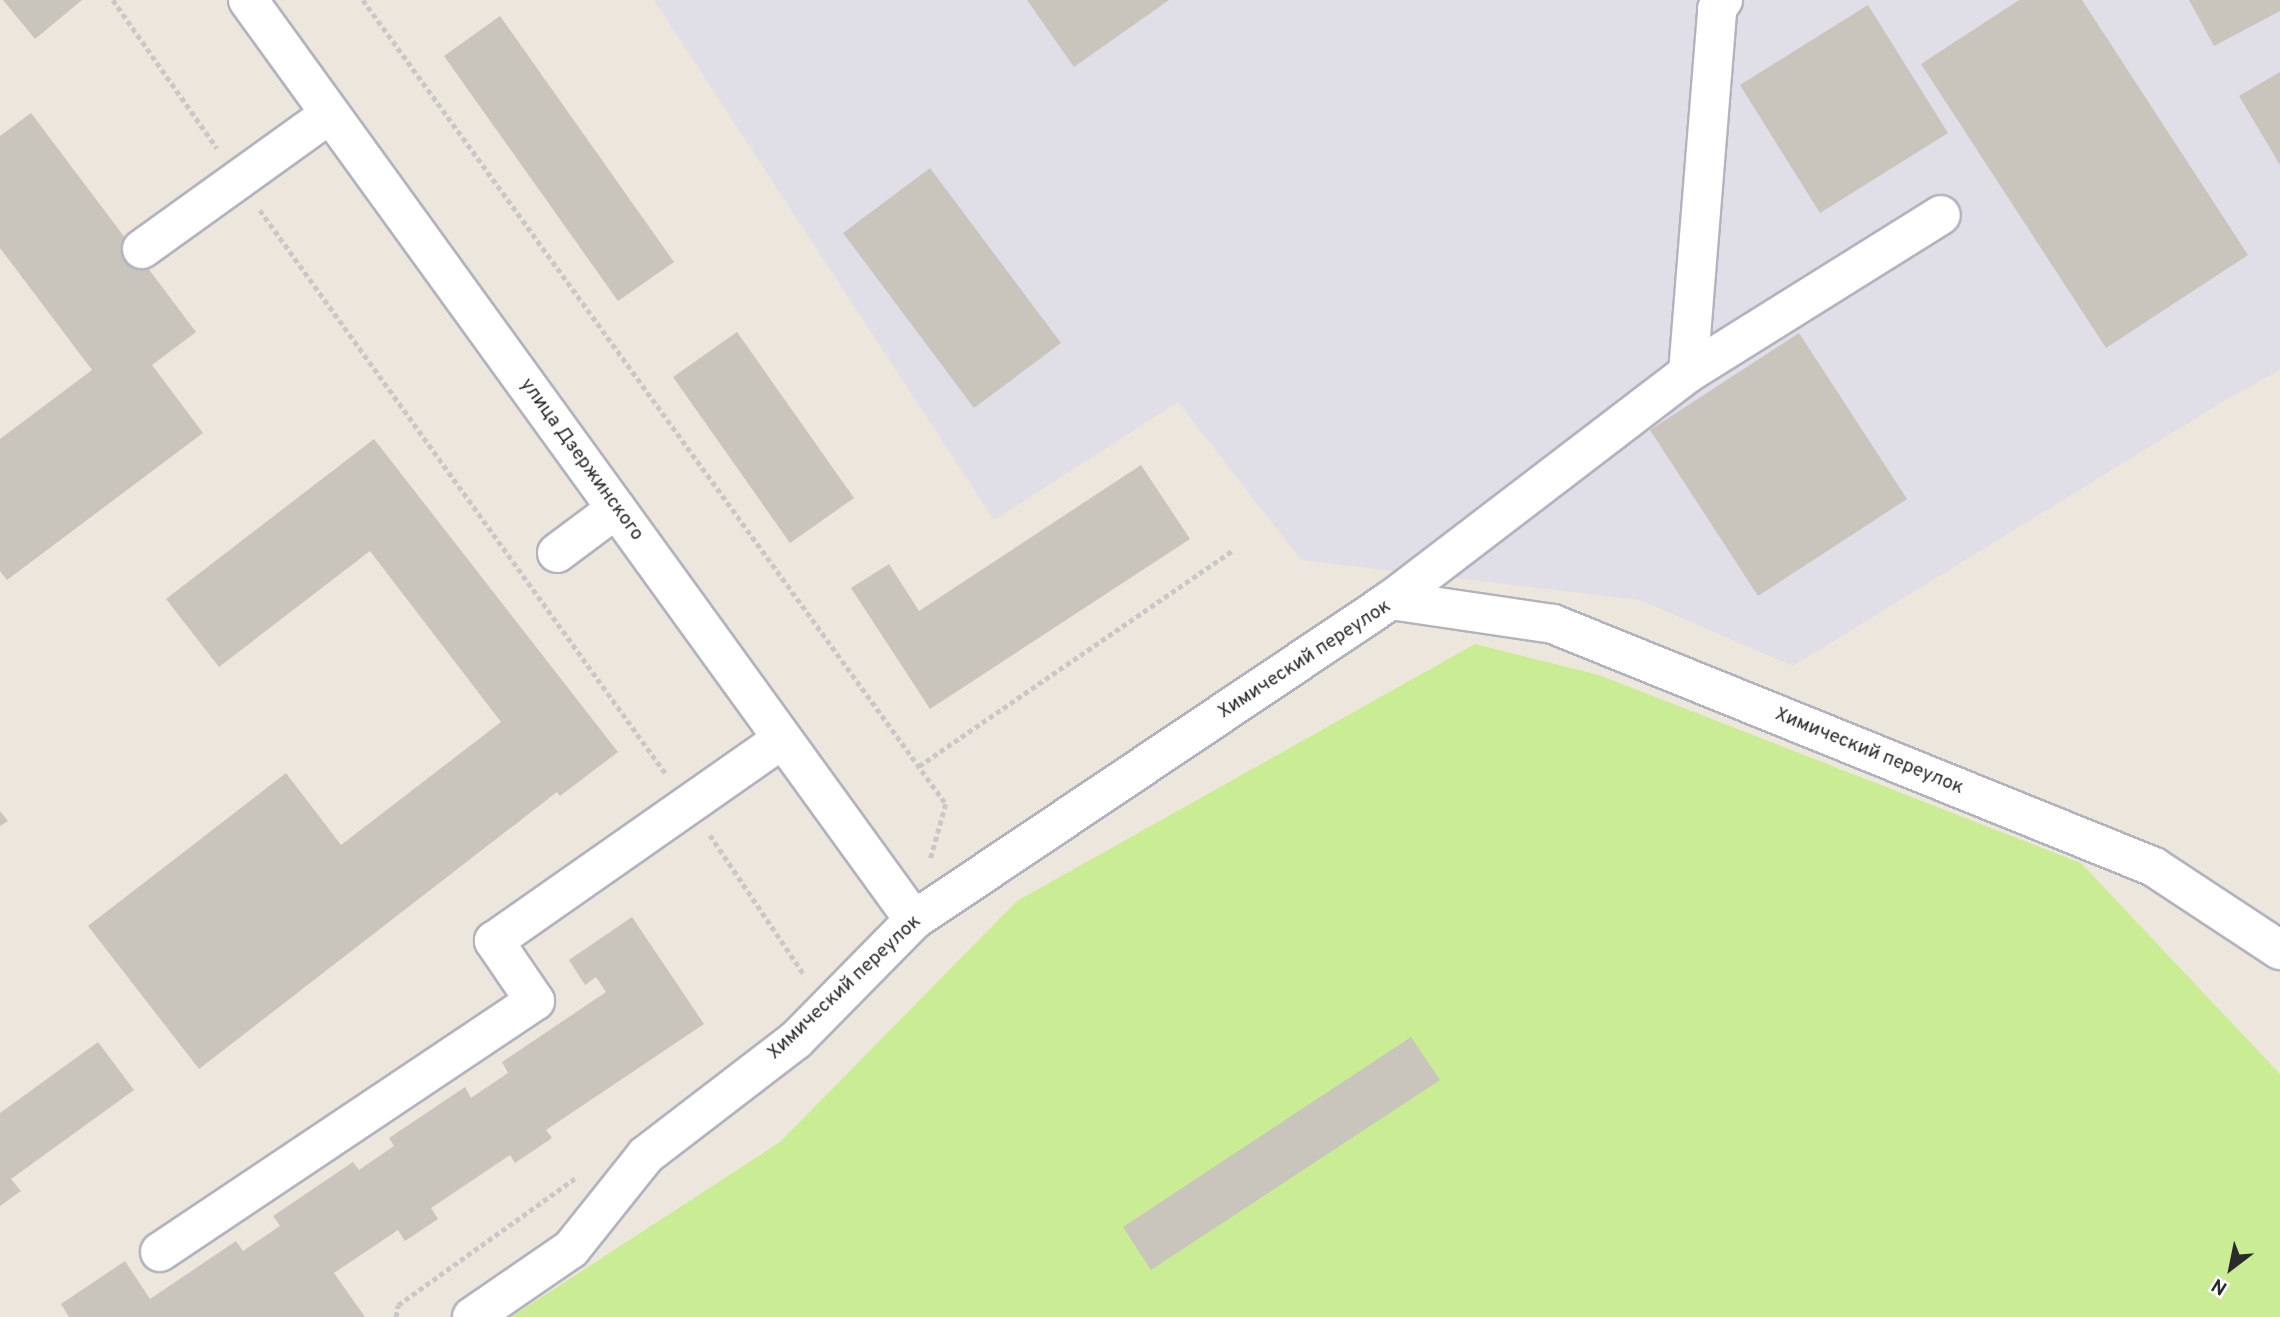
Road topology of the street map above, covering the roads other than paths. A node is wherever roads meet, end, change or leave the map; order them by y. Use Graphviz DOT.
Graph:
graph roads {
  1 [pos="248,0"];
  2 [pos="1723,0"];
  3 [pos="330,114"];
  4 [pos="1941,215"];
  5 [pos="142,248"];
  6 [pos="1688,373"];
  7 [pos="616,509"];
  8 [pos="557,553"];
  9 [pos="1391,600"];
  10 [pos="782,738"];
  11 [pos="914,920"];
  12 [pos="2280,950"];
  13 [pos="160,1252"];
  14 [pos="472,1317"];
  1 -- 3 [label="street, улица Дзержинского"];
  2 -- 6 [label="street"];
  3 -- 5 [label="street"];
  3 -- 7 [label="street, улица Дзержинского"];
  4 -- 6 [label="street"];
  6 -- 9 [label="street"];
  7 -- 8 [label="street"];
  7 -- 10 [label="street, улица Дзержинского"];
  9 -- 11 [label="street, Химический переулок"];
  9 -- 12 [label="street, Химический переулок"];
  10 -- 11 [label="street, улица Дзержинского"];
  10 -- 13 [label="street"];
  11 -- 14 [label="street, Химический переулок"];
}
